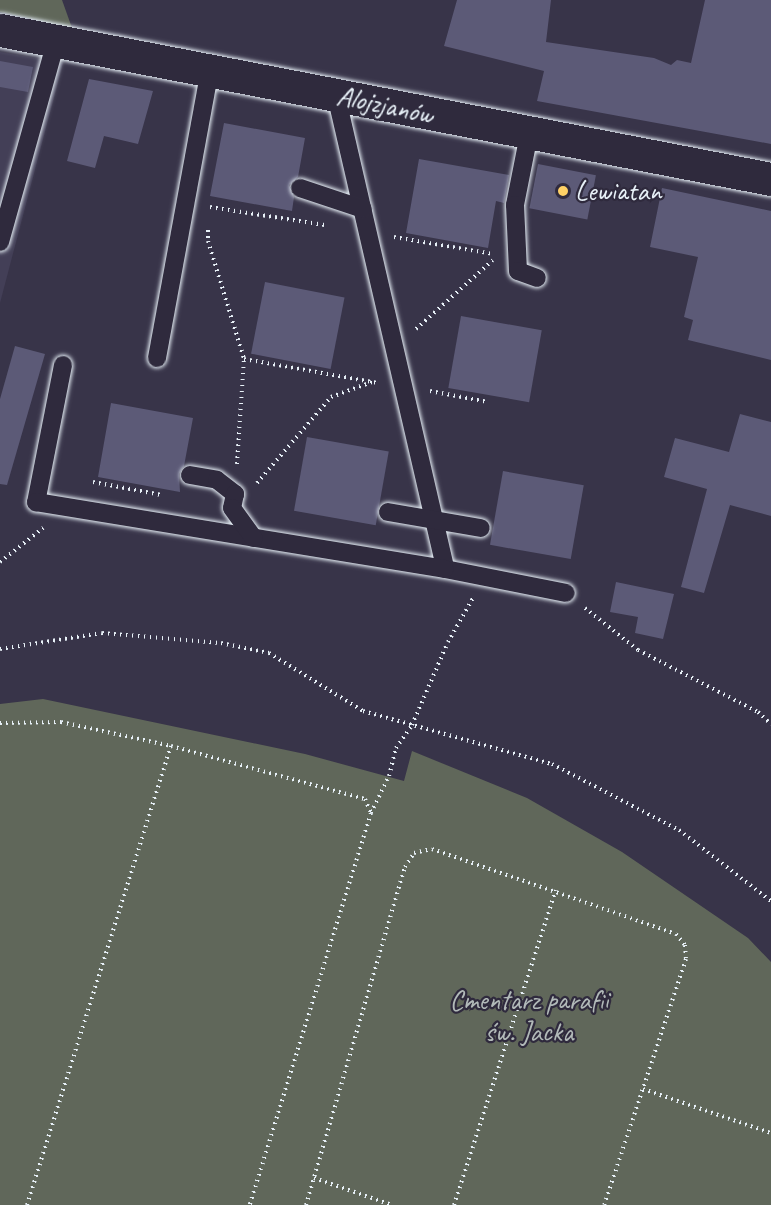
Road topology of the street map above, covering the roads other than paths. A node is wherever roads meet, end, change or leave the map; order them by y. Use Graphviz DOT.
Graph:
graph roads {
  1 [pos="0,30"];
  2 [pos="56,41"];
  3 [pos="210,70"];
  4 [pos="336,95"];
  5 [pos="529,134"];
  6 [pos="771,179"];
  7 [pos="300,188"];
  8 [pos="363,209"];
  9 [pos="0,242"];
  10 [pos="537,278"];
  11 [pos="157,358"];
  12 [pos="63,365"];
  13 [pos="190,475"];
  14 [pos="388,512"];
  15 [pos="434,519"];
  16 [pos="481,528"];
  17 [pos="254,538"];
  18 [pos="445,569"];
  19 [pos="566,593"];
  1 -- 2 [label="street, Alojzjanów"];
  2 -- 3 [label="street, Alojzjanów"];
  2 -- 9 [label="lane"];
  3 -- 4 [label="street, Alojzjanów"];
  3 -- 11 [label="lane"];
  4 -- 5 [label="street, Alojzjanów"];
  4 -- 8 [label="lane"];
  5 -- 6 [label="street, Alojzjanów"];
  5 -- 10 [label="lane"];
  7 -- 8 [label="lane"];
  8 -- 15 [label="lane"];
  12 -- 17 [label="lane"];
  13 -- 17 [label="lane"];
  14 -- 15 [label="lane"];
  15 -- 16 [label="lane"];
  15 -- 18 [label="lane"];
  17 -- 18 [label="lane"];
  18 -- 19 [label="lane"];
}
